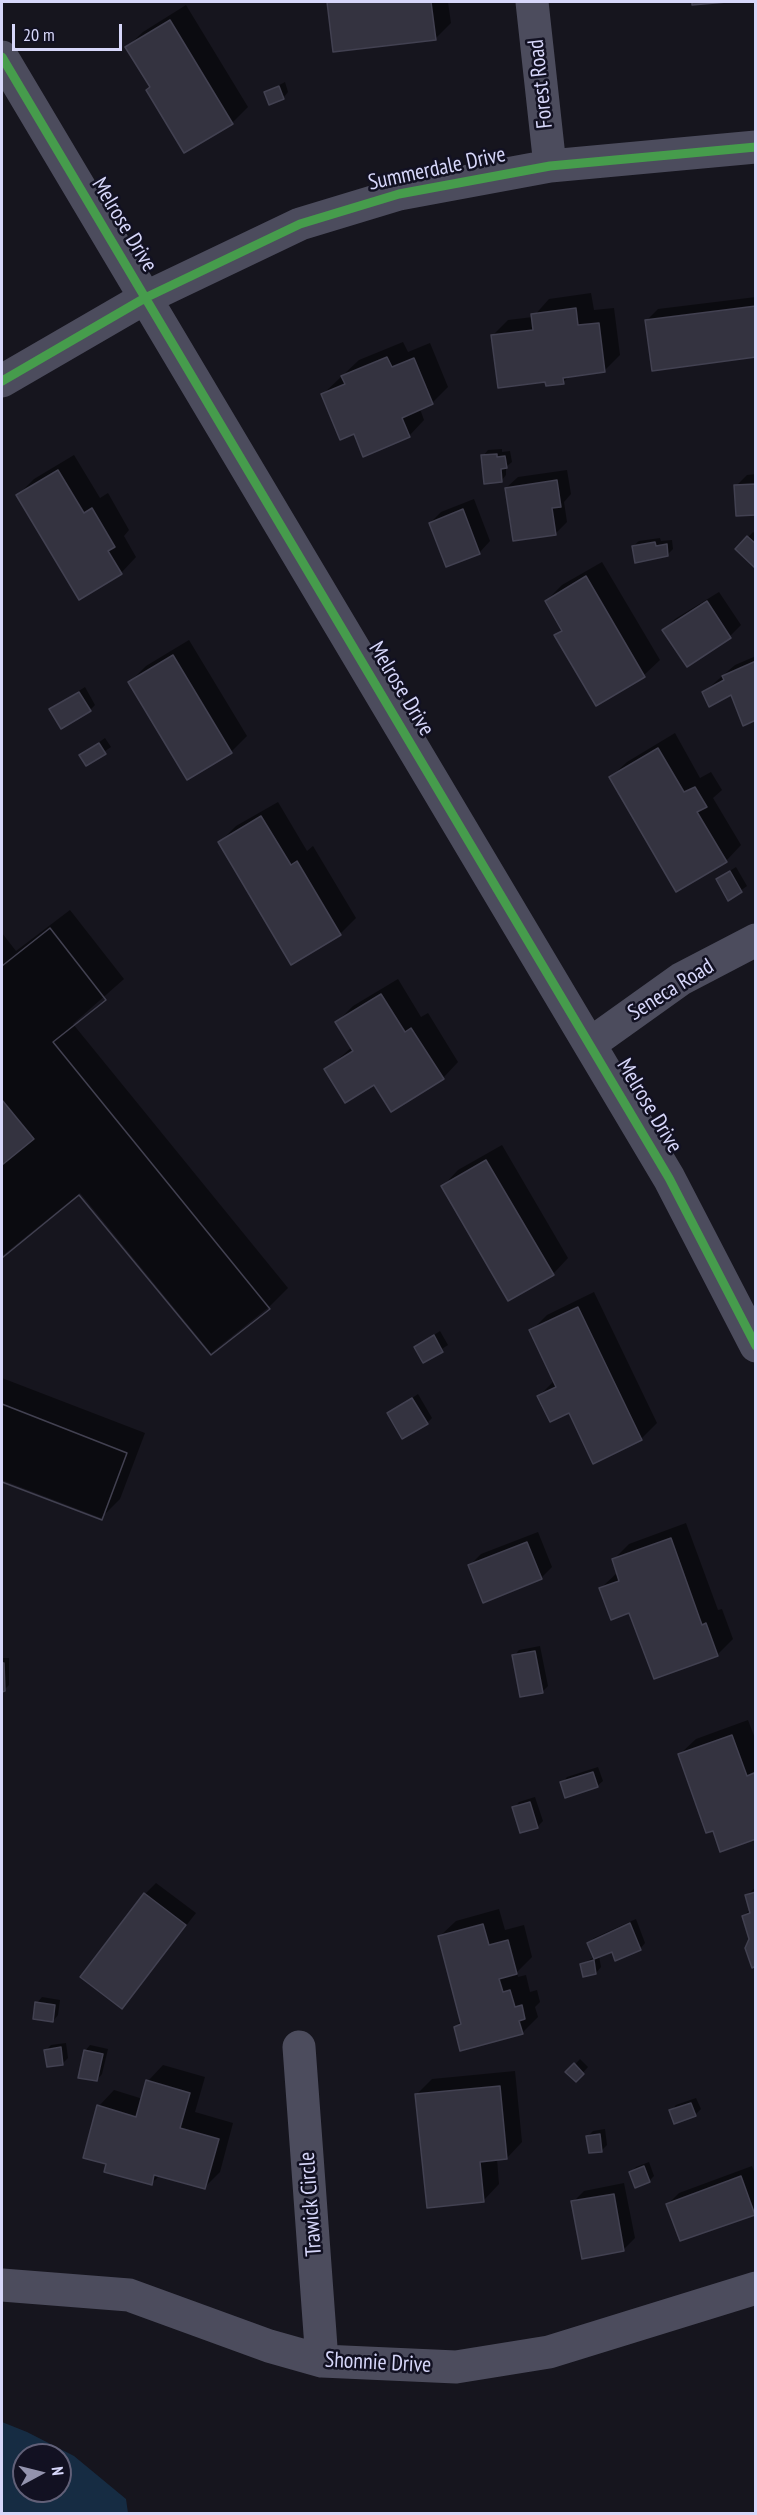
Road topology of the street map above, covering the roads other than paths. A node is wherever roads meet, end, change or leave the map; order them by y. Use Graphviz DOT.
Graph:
graph roads {
  1 [pos="532,2"];
  2 [pos="2,57"];
  3 [pos="756,147"];
  4 [pos="550,166"];
  5 [pos="145,298"];
  6 [pos="2,381"];
  7 [pos="756,940"];
  8 [pos="590,1044"];
  9 [pos="756,1346"];
  10 [pos="299,2047"];
  11 [pos="2,2285"];
  12 [pos="756,2288"];
  13 [pos="322,2361"];
  1 -- 4 [label="street, Forest Road"];
  2 -- 5 [label="street, Melrose Drive"];
  3 -- 4 [label="street, Summerdale Drive"];
  4 -- 5 [label="street, Summerdale Drive"];
  5 -- 6 [label="street, Summerdale Drive"];
  5 -- 8 [label="street, Melrose Drive"];
  7 -- 8 [label="street, Seneca Road"];
  8 -- 9 [label="street, Melrose Drive"];
  10 -- 13 [label="street, Trawick Circle"];
  11 -- 13 [label="street, Shonnie Drive"];
  12 -- 13 [label="street, Shonnie Drive"];
}
